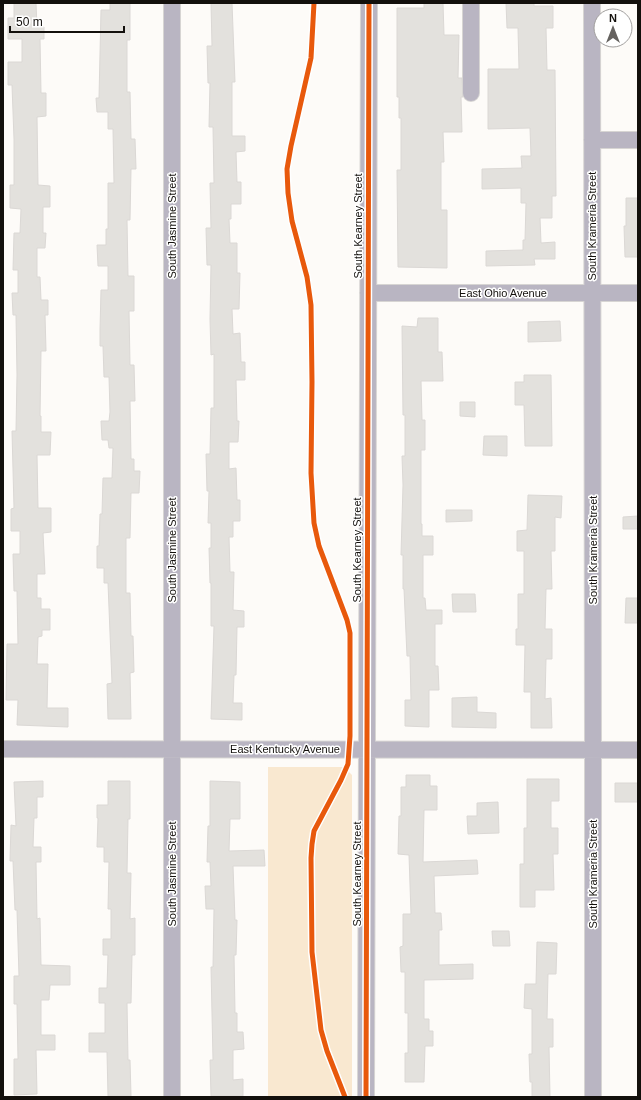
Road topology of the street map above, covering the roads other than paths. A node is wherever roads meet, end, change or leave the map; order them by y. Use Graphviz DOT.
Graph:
graph roads {
  1 [pos="172,3"];
  2 [pos="369,3"];
  3 [pos="471,3"];
  4 [pos="592,3"];
  5 [pos="471,93"];
  6 [pos="592,140"];
  7 [pos="638,140"];
  8 [pos="368,293"];
  9 [pos="592,293"];
  10 [pos="638,293"];
  11 [pos="3,749"];
  12 [pos="172,749"];
  13 [pos="367,749"];
  14 [pos="593,750"];
  15 [pos="638,750"];
  16 [pos="172,1097"];
  17 [pos="366,1097"];
  18 [pos="592,1097"];
  1 -- 12 [label="street, South Jasmine Street"];
  2 -- 8 [label="street, South Kearney Street"];
  3 -- 5 [label="street"];
  4 -- 6 [label="street, South Krameria Street"];
  6 -- 7 [label="street"];
  6 -- 9 [label="street, South Krameria Street"];
  8 -- 9 [label="street, East Ohio Avenue"];
  8 -- 13 [label="street, South Kearney Street"];
  9 -- 10 [label="street, East Ohio Avenue"];
  9 -- 14 [label="street, South Krameria Street"];
  11 -- 12 [label="street, East Kentucky Avenue"];
  12 -- 13 [label="street, East Kentucky Avenue"];
  12 -- 16 [label="street, South Jasmine Street"];
  13 -- 14 [label="street, East Kentucky Avenue"];
  13 -- 17 [label="street, South Kearney Street"];
  14 -- 15 [label="street, East Kentucky Avenue"];
  14 -- 18 [label="street, South Krameria Street"];
}
